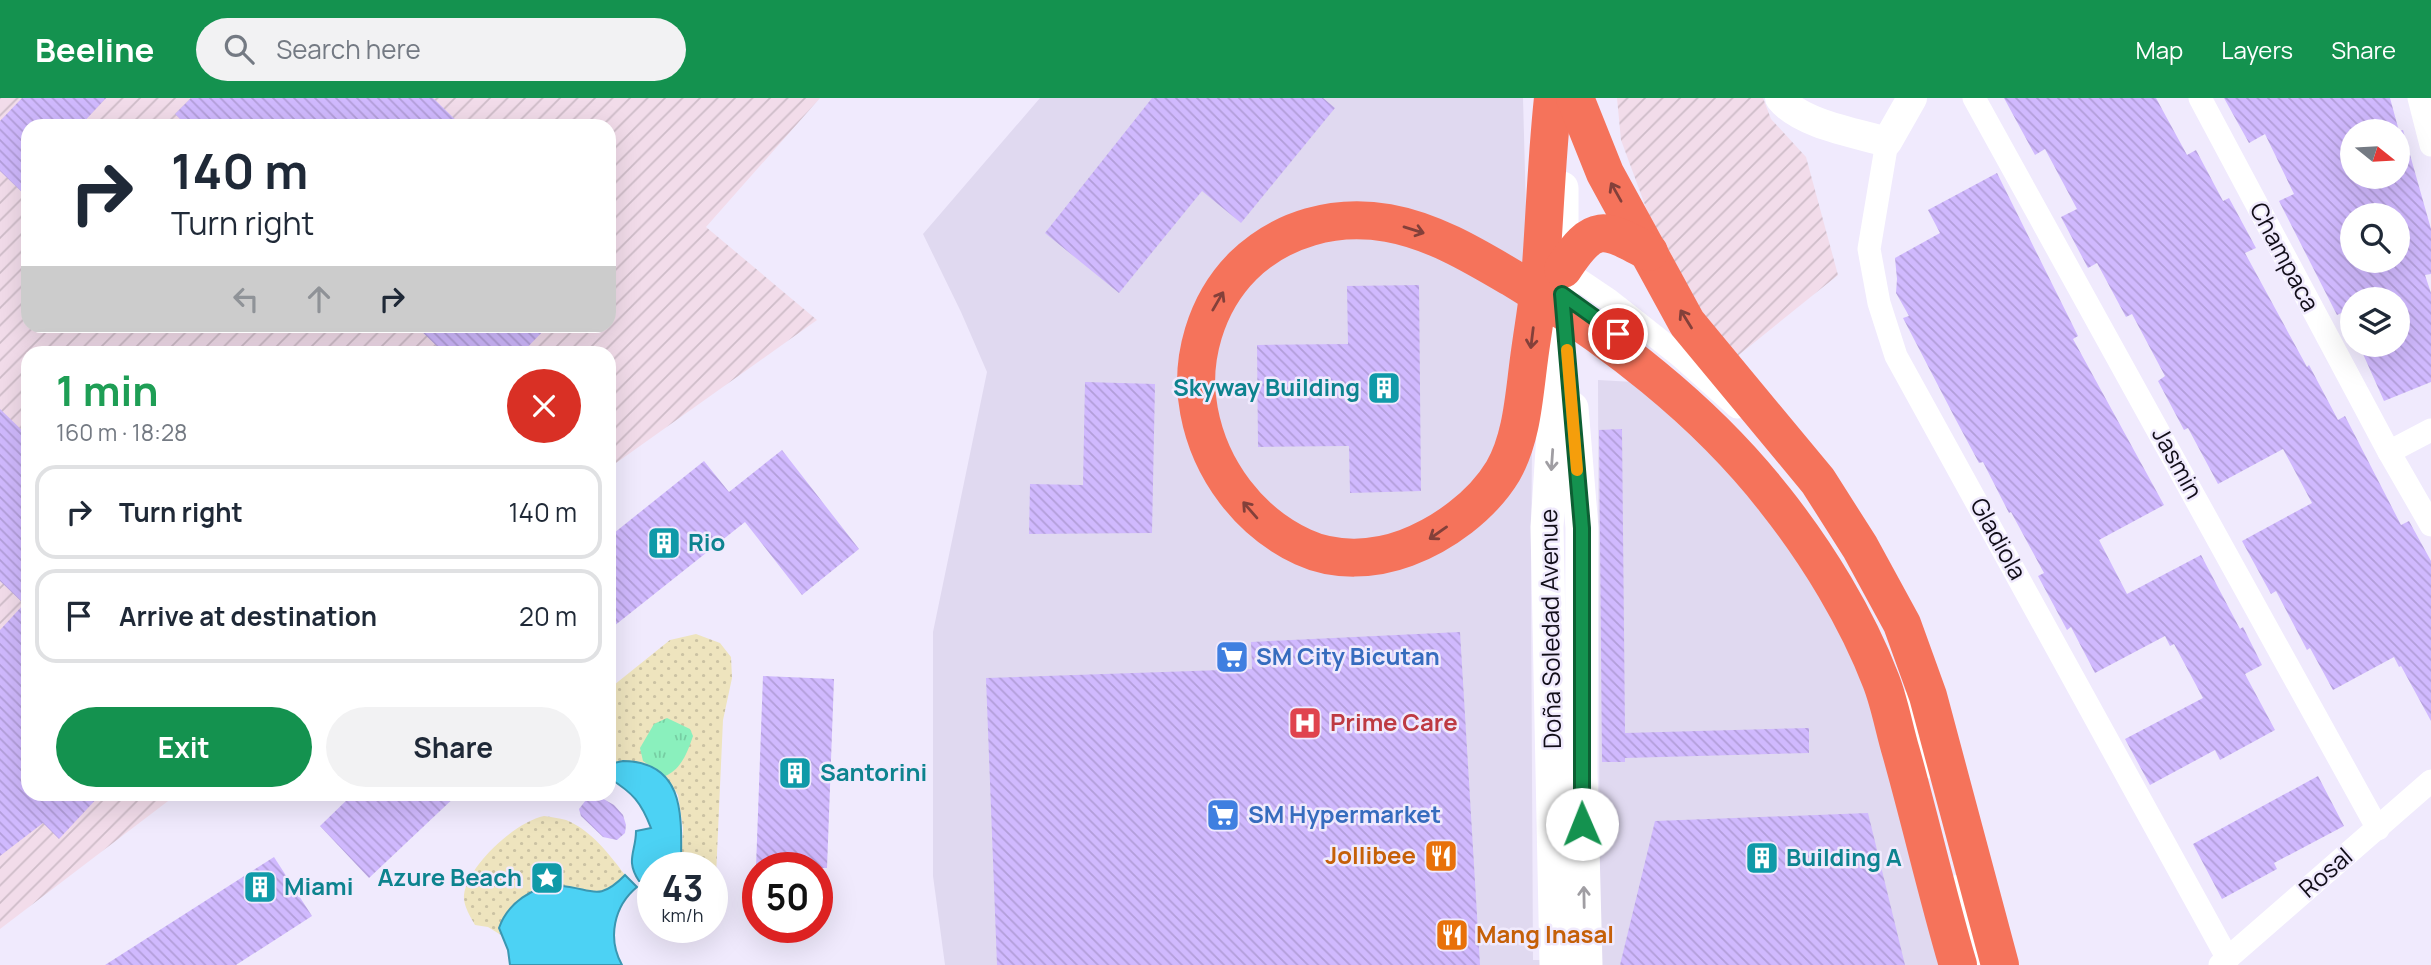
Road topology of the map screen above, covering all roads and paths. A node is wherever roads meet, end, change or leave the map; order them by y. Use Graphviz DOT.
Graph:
graph roads {
  1 [pos="1553,98"];
  2 [pos="1560,98"];
  3 [pos="1575,98"];
  4 [pos="1780,98"];
  5 [pos="1912,98"];
  6 [pos="1974,98"];
  7 [pos="2200,98"];
  8 [pos="2419,98"];
  9 [pos="1887,142"];
  10 [pos="2431,145"];
  11 [pos="1650,254"];
  12 [pos="1555,277"];
  13 [pos="2431,430"];
  14 [pos="2389,452"];
  15 [pos="2431,525"];
  16 [pos="2431,781"];
  17 [pos="2378,829"];
  18 [pos="2224,962"];
  19 [pos="1556,965"];
  20 [pos="1586,965"];
  21 [pos="1958,965"];
  22 [pos="1979,965"];
  23 [pos="2000,965"];
  1 -- 12 [label="highway"];
  2 -- 12 [label="main road, Doña Soledad Avenue"];
  11 -- 3 [label="highway, one-way"];
  4 -- 9 [label="street"];
  5 -- 9 [label="street, Gladiola"];
  6 -- 17 [label="street, Jasmin"];
  7 -- 14 [label="street, Champaca"];
  8 -- 10 [label="street"];
  9 -- 18 [label="street, Gladiola"];
  11 -- 12 [label="highway"];
  23 -- 11 [label="highway, one-way"];
  12 -- 19 [label="main road, Doña Soledad Avenue, one-way"];
  20 -- 12 [label="main road, Doña Soledad Avenue, one-way"];
  12 -- 21 [label="highway, one-way"];
  12 -- 22 [label="street"];
  13 -- 14 [label="street"];
  14 -- 15 [label="street, Champaca"];
  16 -- 17 [label="street, Rosal"];
  17 -- 18 [label="street, Rosal"];
}
